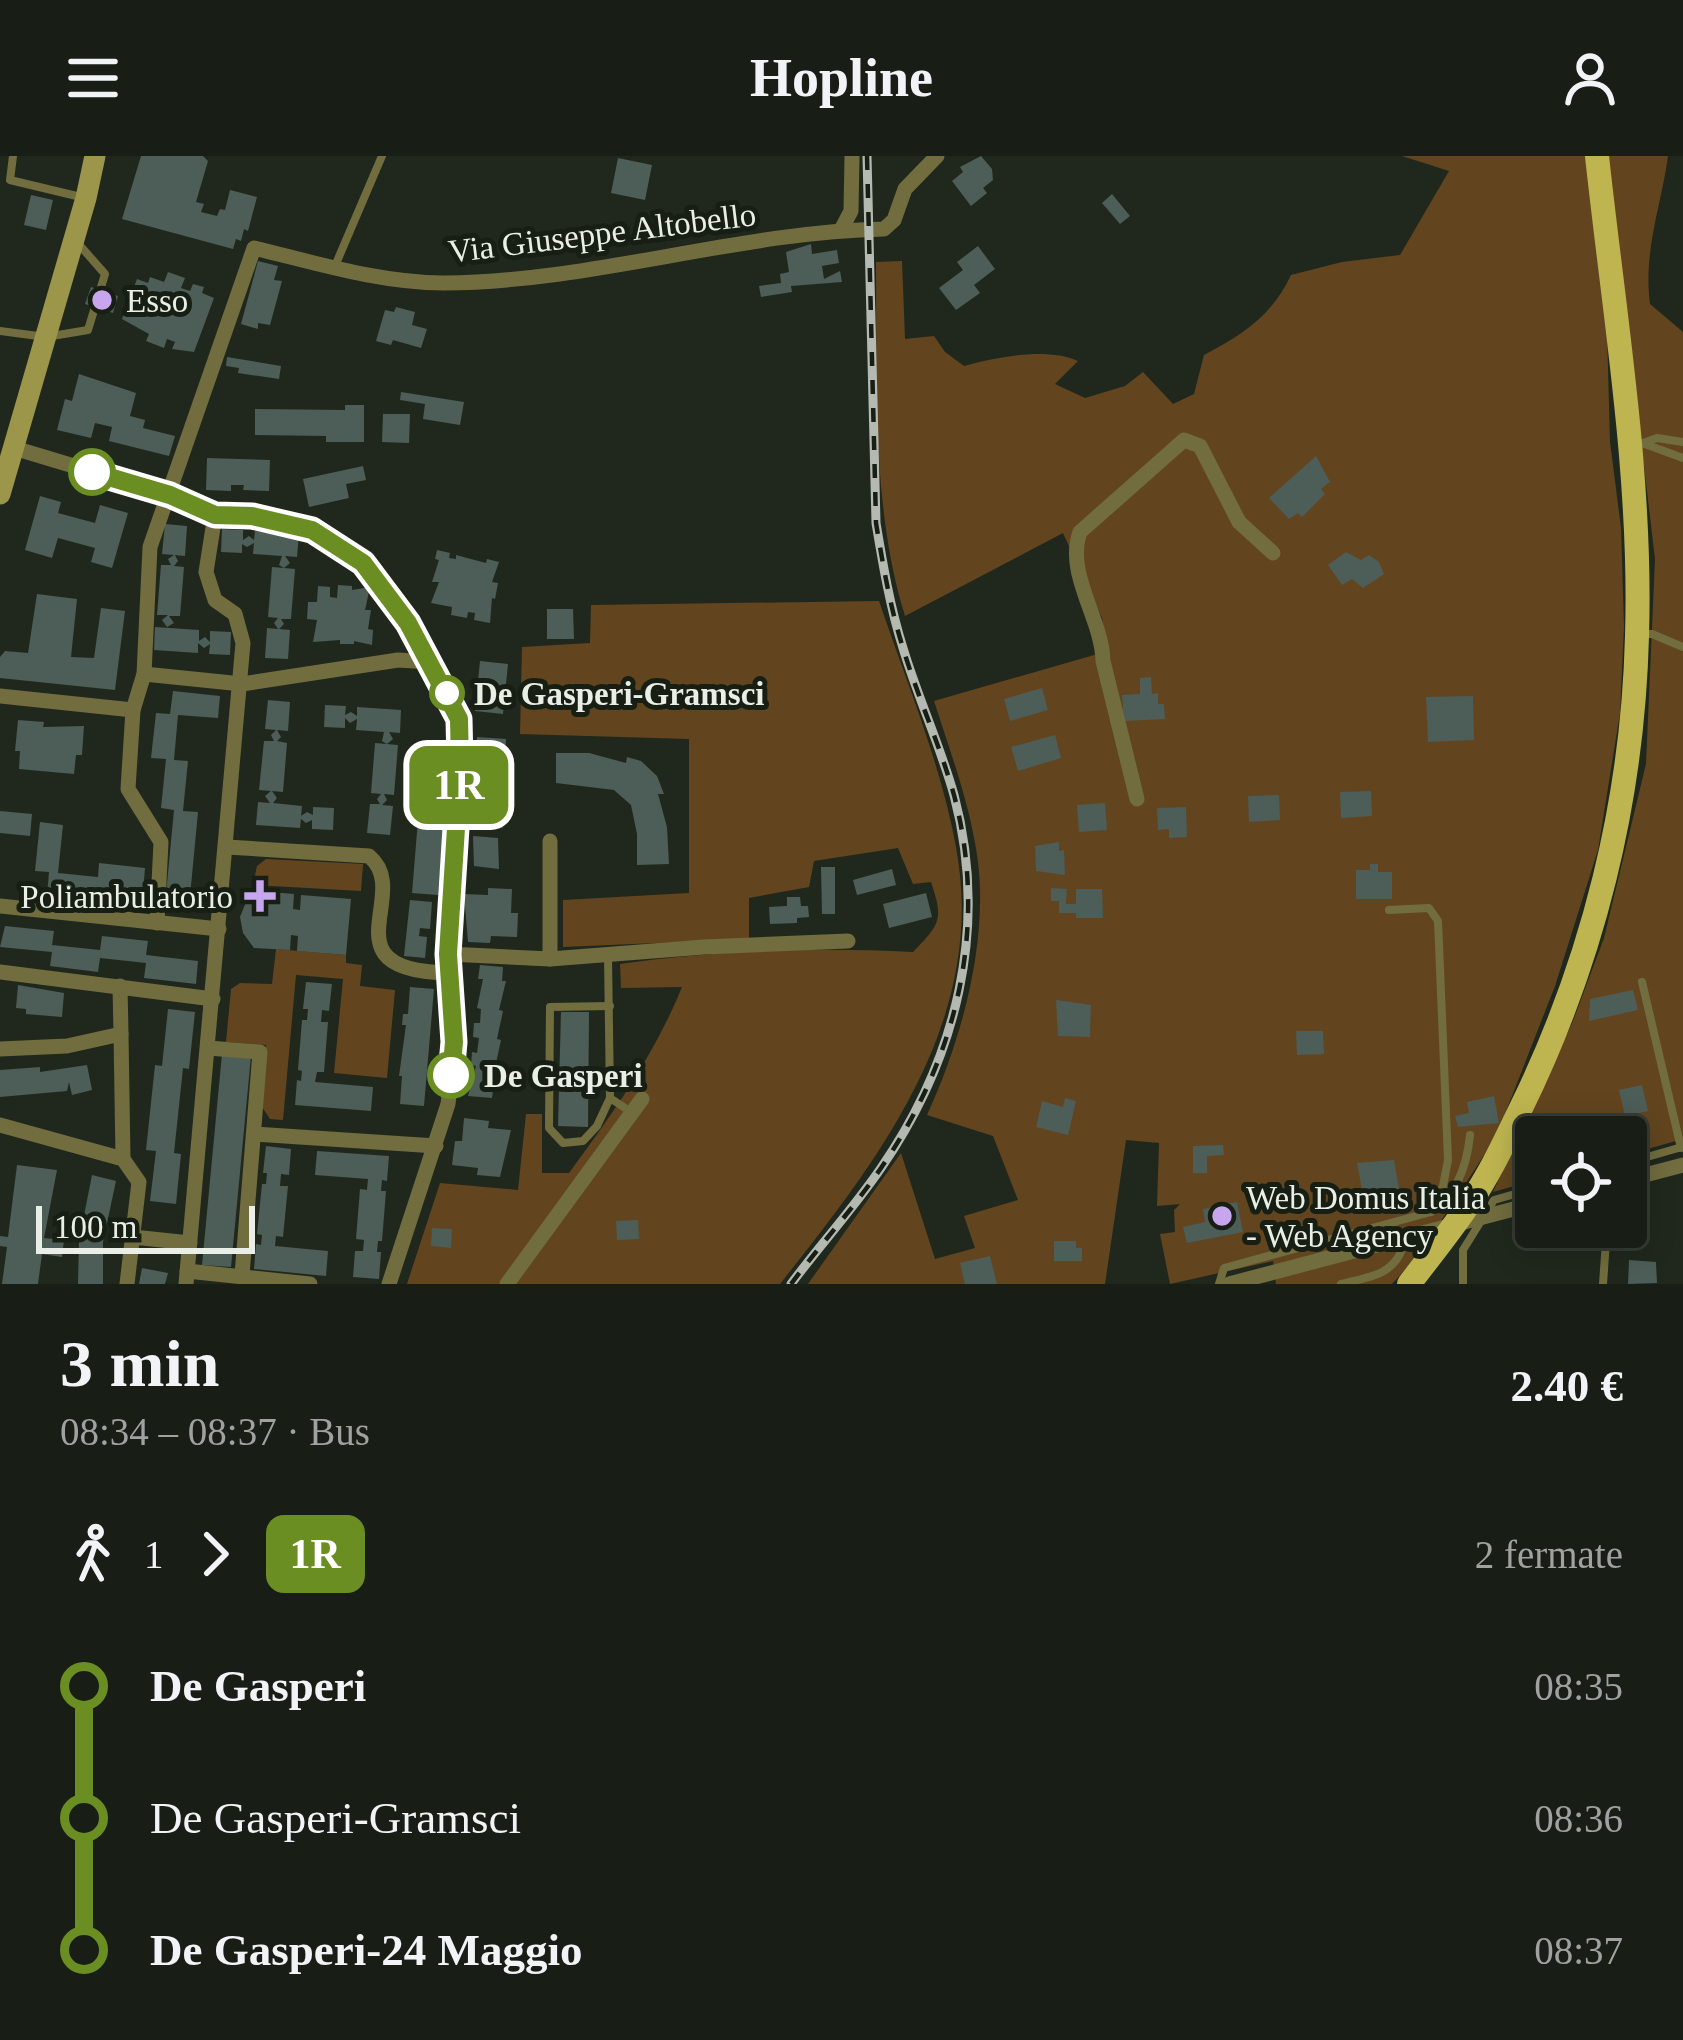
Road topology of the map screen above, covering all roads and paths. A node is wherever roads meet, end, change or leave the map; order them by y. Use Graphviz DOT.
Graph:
graph roads {
  1 [pos="13,156"];
  2 [pos="95,156"];
  3 [pos="382,156"];
  4 [pos="852,156"];
  5 [pos="938,156"];
  6 [pos="1597,156"];
  7 [pos="86,198"];
  8 [pos="841,230"];
  9 [pos="74,239"];
  10 [pos="335,267"];
  11 [pos="0,331"];
  12 [pos="46,337"];
  13 [pos="1683,442"];
  14 [pos="1635,444"];
  15 [pos="14,448"];
  16 [pos="1683,458"];
  17 [pos="0,494"];
  18 [pos="170,495"];
  19 [pos="215,515"];
  20 [pos="1273,553"];
  21 [pos="1637,634"];
  22 [pos="1683,647"];
  23 [pos="430,662"];
  24 [pos="143,674"];
  25 [pos="242,684"];
  26 [pos="0,697"];
  27 [pos="133,710"];
  28 [pos="1137,799"];
  29 [pos="550,841"];
  30 [pos="227,847"];
  31 [pos="0,906"];
  32 [pos="1389,910"];
  33 [pos="157,923"];
  34 [pos="219,929"];
  35 [pos="848,941"];
  36 [pos="448,954"];
  37 [pos="608,957"];
  38 [pos="550,959"];
  39 [pos="0,972"];
  40 [pos="449,974"];
  41 [pos="1642,982"];
  42 [pos="120,986"];
  43 [pos="213,999"];
  44 [pos="610,1006"];
  45 [pos="121,1034"];
  46 [pos="208,1048"];
  47 [pos="0,1049"];
  48 [pos="610,1098"];
  49 [pos="636,1106"];
  50 [pos="0,1125"];
  51 [pos="254,1134"];
  52 [pos="1470,1135"];
  53 [pos="436,1146"];
  54 [pos="1682,1153"];
  55 [pos="122,1159"];
  56 [pos="1647,1159"];
  57 [pos="1647,1170"];
  58 [pos="1515,1194"];
  59 [pos="1515,1208"];
  60 [pos="1431,1212"];
  61 [pos="1392,1222"];
  62 [pos="133,1237"];
  63 [pos="190,1243"];
  64 [pos="1606,1248"];
  65 [pos="242,1275"];
  66 [pos="187,1277"];
  67 [pos="128,1284"];
  68 [pos="310,1284"];
  69 [pos="388,1284"];
  70 [pos="507,1284"];
  71 [pos="1224,1284"];
  72 [pos="1341,1284"];
  73 [pos="1409,1284"];
  74 [pos="1463,1284"];
  75 [pos="1603,1284"];
  1 -- 7 [label="lane"];
  2 -- 7 [label="main road"];
  3 -- 10 [label="lane"];
  4 -- 8 [label="street"];
  5 -- 8 [label="street, Via Giuseppe Altobello"];
  6 -- 14 [label="main road"];
  7 -- 9 [label="main road"];
  8 -- 10 [label="street, Via Giuseppe Altobello"];
  9 -- 12 [label="main road"];
  9 -- 12 [label="lane"];
  10 -- 18 [label="street, Via Giuseppe Altobello"];
  11 -- 12 [label="lane"];
  12 -- 15 [label="main road"];
  13 -- 14 [label="lane"];
  14 -- 16 [label="lane"];
  14 -- 21 [label="main road"];
  15 -- 17 [label="main road"];
  15 -- 18 [label="street"];
  18 -- 19 [label="street"];
  18 -- 24 [label="street"];
  19 -- 23 [label="street"];
  19 -- 25 [label="street"];
  20 -- 28 [label="street"];
  21 -- 22 [label="lane"];
  21 -- 73 [label="main road"];
  23 -- 25 [label="street"];
  23 -- 36 [label="street"];
  24 -- 25 [label="street"];
  24 -- 27 [label="street"];
  25 -- 30 [label="street"];
  26 -- 27 [label="street"];
  27 -- 33 [label="street"];
  29 -- 38 [label="street"];
  30 -- 34 [label="street"];
  30 -- 40 [label="street"];
  31 -- 33 [label="street"];
  32 -- 60 [label="lane"];
  33 -- 34 [label="street"];
  34 -- 43 [label="street"];
  35 -- 37 [label="street"];
  36 -- 38 [label="street"];
  36 -- 40 [label="street"];
  37 -- 38 [label="street"];
  37 -- 44 [label="lane"];
  39 -- 42 [label="street"];
  40 -- 53 [label="street"];
  41 -- 54 [label="lane"];
  42 -- 43 [label="street"];
  42 -- 45 [label="street"];
  43 -- 46 [label="street"];
  44 -- 48 [label="lane"];
  44 -- 48 [label="lane"];
  45 -- 47 [label="street"];
  45 -- 55 [label="street"];
  46 -- 51 [label="street"];
  46 -- 63 [label="street"];
  48 -- 49 [label="lane"];
  49 -- 70 [label="street"];
  50 -- 55 [label="street"];
  51 -- 53 [label="street"];
  51 -- 65 [label="street"];
  52 -- 60 [label="lane"];
  53 -- 69 [label="street"];
  54 -- 56 [label="lane"];
  54 -- 57 [label="street"];
  55 -- 62 [label="street"];
  58 -- 74 [label="lane"];
  59 -- 71 [label="street"];
  60 -- 61 [label="lane"];
  61 -- 71 [label="lane"];
  61 -- 72 [label="lane"];
  62 -- 63 [label="street"];
  62 -- 67 [label="street"];
  63 -- 66 [label="street"];
  64 -- 75 [label="lane"];
  65 -- 66 [label="street"];
  65 -- 68 [label="street"];
}
